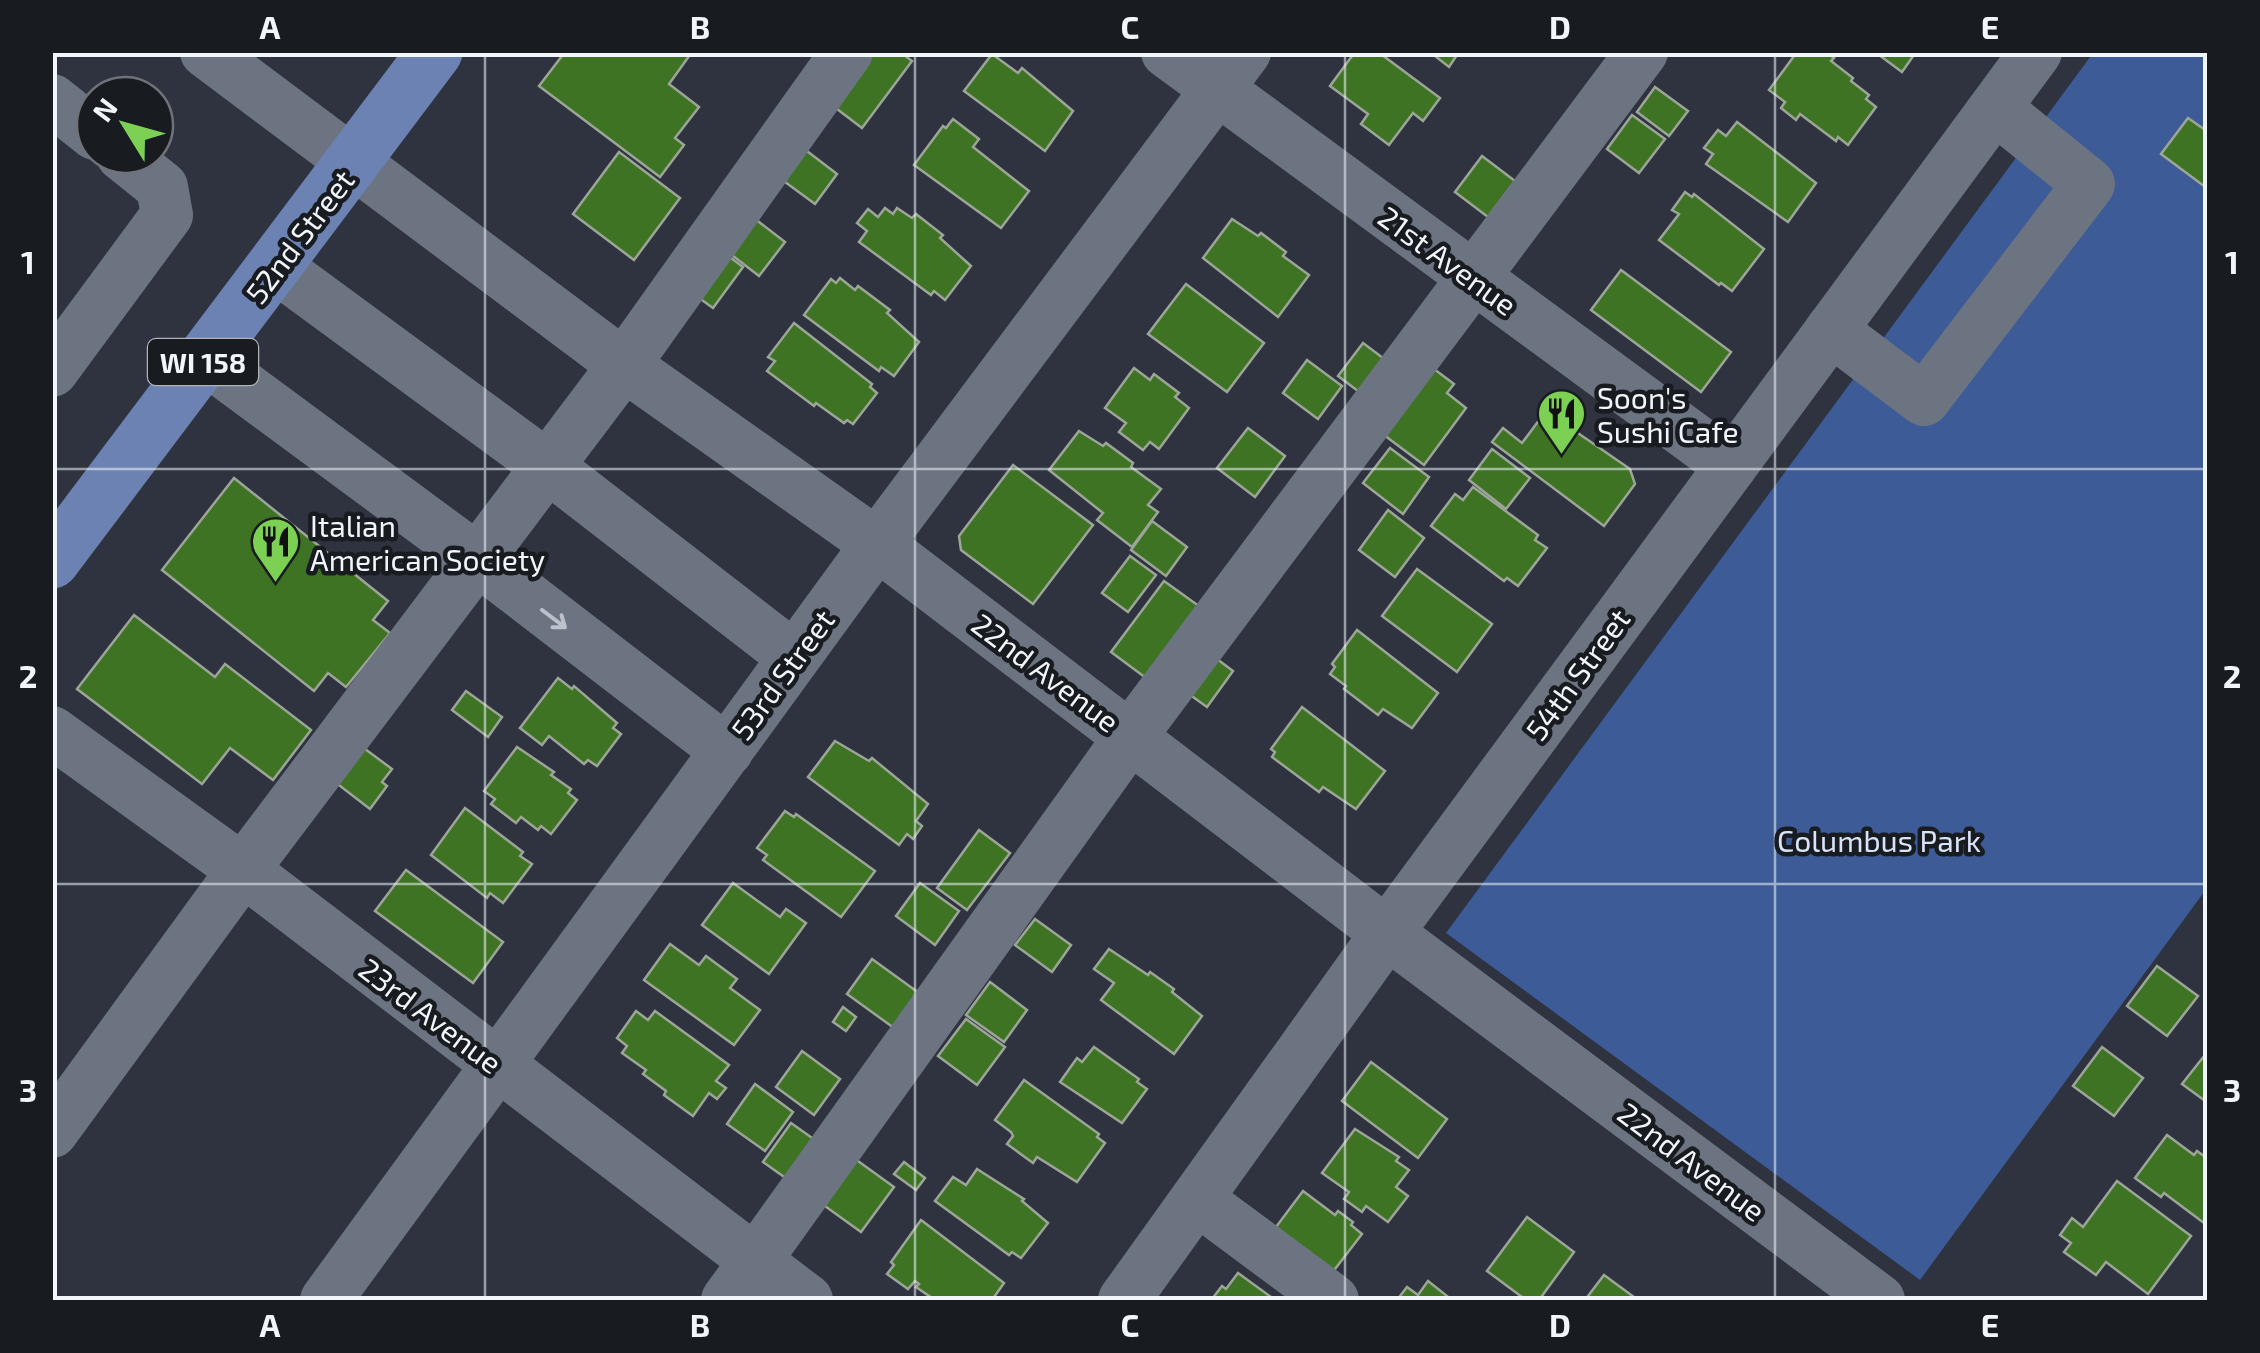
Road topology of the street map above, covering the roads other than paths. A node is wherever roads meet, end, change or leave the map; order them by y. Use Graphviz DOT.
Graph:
graph roads {
  1 [pos="206,52"];
  2 [pos="435,52"];
  3 [pos="847,52"];
  4 [pos="1168,52"];
  5 [pos="1642,52"];
  6 [pos="2036,52"];
  7 [pos="1231,72"];
  8 [pos="52,100"];
  9 [pos="1995,108"];
  10 [pos="75,118"];
  11 [pos="354,164"];
  12 [pos="147,175"];
  13 [pos="276,267"];
  14 [pos="1473,280"];
  15 [pos="1831,330"];
  16 [pos="206,359"];
  17 [pos="624,364"];
  18 [pos="52,371"];
  19 [pos="547,466"];
  20 [pos="1731,466"];
  21 [pos="877,544"];
  22 [pos="477,560"];
  23 [pos="52,561"];
  24 [pos="794,657"];
  25 [pos="52,732"];
  26 [pos="1130,737"];
  27 [pos="727,750"];
  28 [pos="243,870"];
  29 [pos="1386,933"];
  30 [pos="498,1066"];
  31 [pos="55,1124"];
  32 [pos="1197,1198"];
  33 [pos="741,1281"];
  34 [pos="326,1300"];
  35 [pos="808,1300"];
  36 [pos="1124,1300"];
  37 [pos="1333,1300"];
  38 [pos="1879,1300"];
  1 -- 11 [label="street, 22nd Avenue"];
  2 -- 11 [label="main road, 52nd Street / WI 158"];
  3 -- 17 [label="street"];
  4 -- 7 [label="street, 21st Avenue"];
  5 -- 14 [label="street"];
  6 -- 9 [label="street, 54th Street"];
  7 -- 14 [label="street, 21st Avenue"];
  7 -- 21 [label="street, 53rd Street"];
  8 -- 10 [label="street"];
  9 -- 15 [label="street, 54th Street"];
  9 -- 15 [label="street"];
  11 -- 13 [label="main road, 52nd Street / WI 158"];
  11 -- 17 [label="street, 22nd Avenue"];
  12 -- 18 [label="street"];
  13 -- 16 [label="main road, 52nd Street / WI 158"];
  13 -- 19 [label="street"];
  14 -- 20 [label="street, 21st Avenue"];
  14 -- 26 [label="street"];
  15 -- 20 [label="street, 54th Street"];
  16 -- 22 [label="street"];
  16 -- 23 [label="main road, 52nd Street / WI 158"];
  17 -- 19 [label="street"];
  17 -- 21 [label="street, 22nd Avenue"];
  19 -- 22 [label="street"];
  19 -- 24 [label="street"];
  20 -- 29 [label="street, 54th Street"];
  21 -- 24 [label="street, 53rd Street"];
  21 -- 26 [label="street, 22nd Avenue"];
  22 -- 27 [label="street, one-way"];
  22 -- 28 [label="street"];
  24 -- 27 [label="street, 53rd Street"];
  25 -- 28 [label="street, 23rd Avenue"];
  26 -- 29 [label="street, 22nd Avenue"];
  26 -- 33 [label="street"];
  27 -- 30 [label="street, 53rd Street"];
  28 -- 30 [label="street, 23rd Avenue"];
  28 -- 31 [label="street"];
  29 -- 32 [label="street, 54th Street"];
  29 -- 38 [label="street, 22nd Avenue"];
  30 -- 33 [label="street, 23rd Avenue"];
  30 -- 34 [label="street, 53rd Street"];
  32 -- 36 [label="street, 54th Street"];
  32 -- 37 [label="street"];
  33 -- 35 [label="street, 23rd Avenue"];
}
